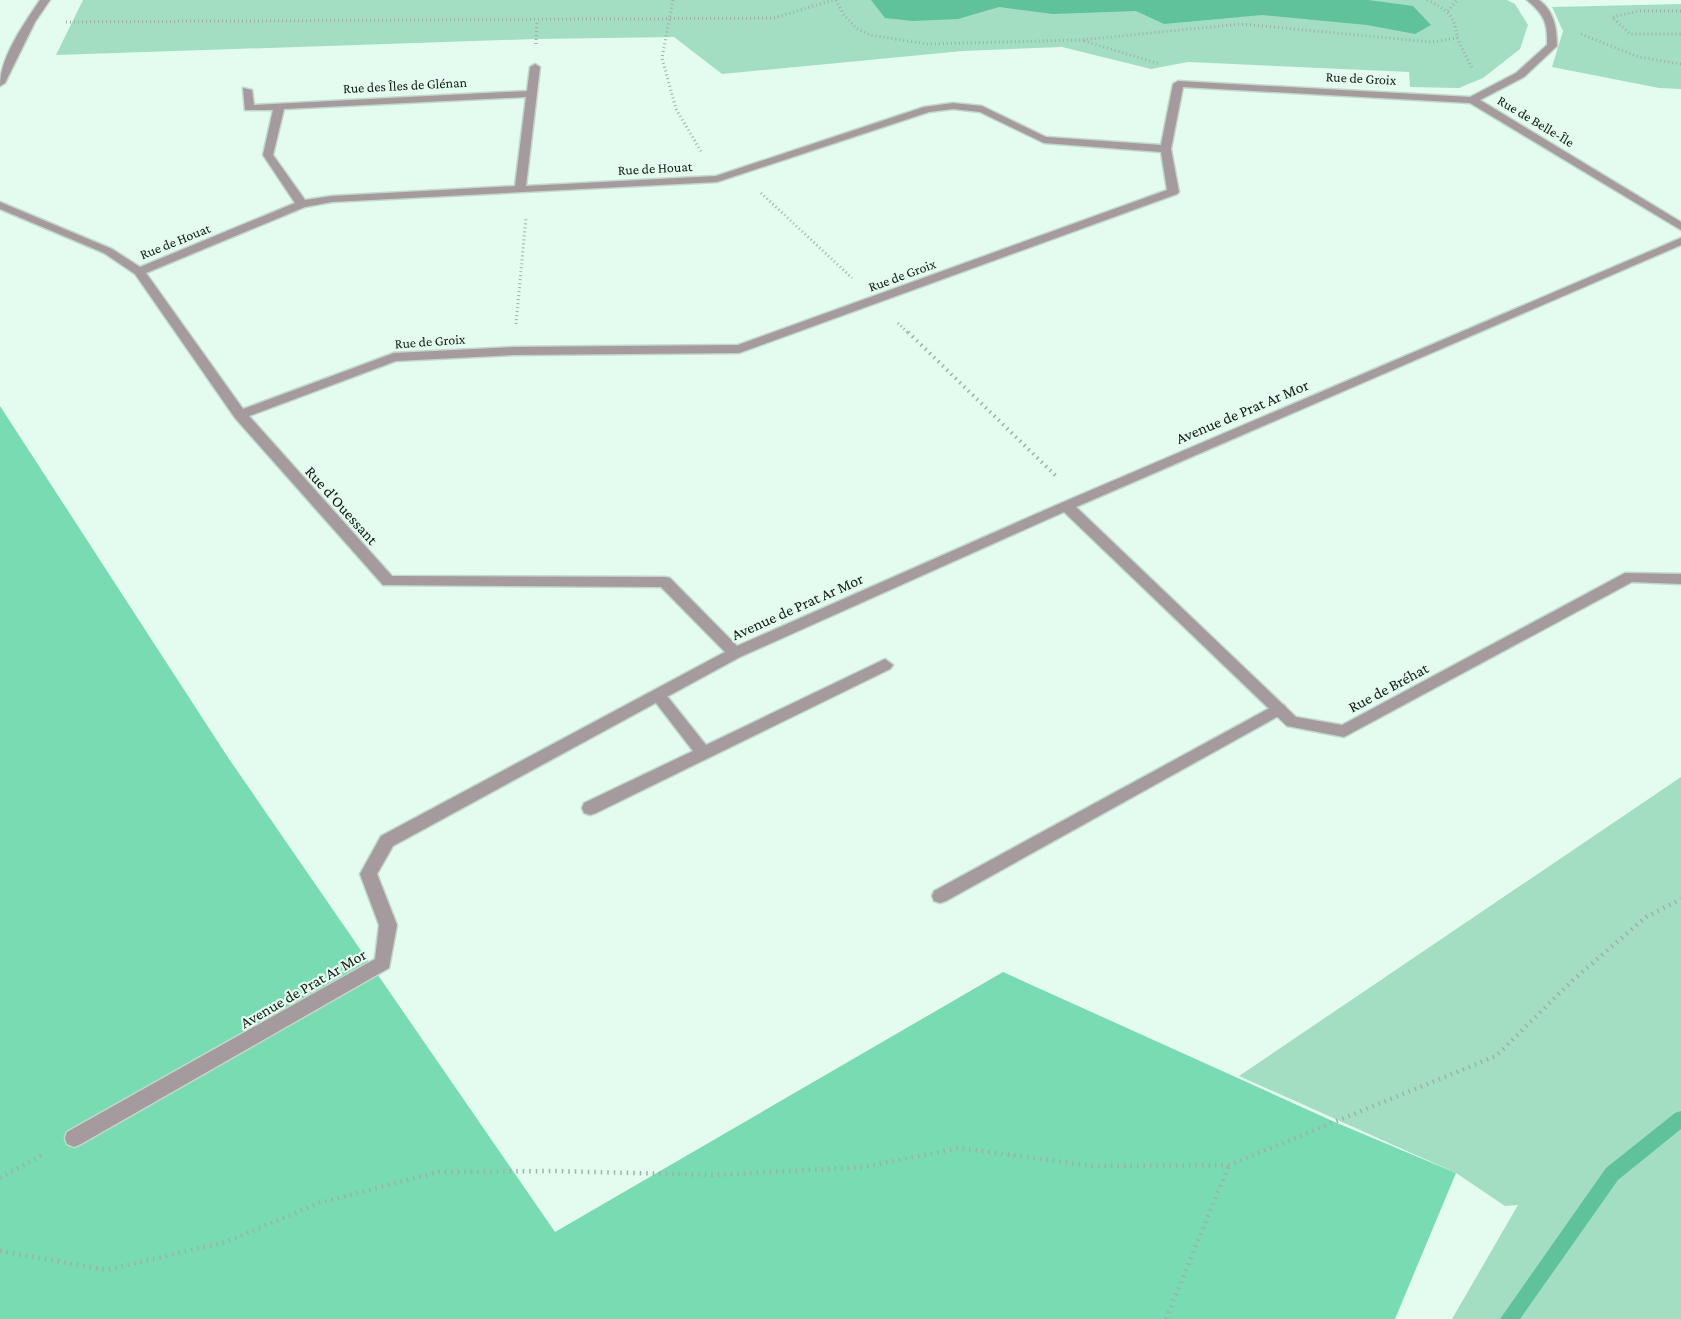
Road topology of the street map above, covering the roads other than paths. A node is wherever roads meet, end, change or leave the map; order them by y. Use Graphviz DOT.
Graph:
graph roads {
  1 [pos="45,0"];
  2 [pos="1532,0"];
  3 [pos="535,67"];
  4 [pos="0,83"];
  5 [pos="247,90"];
  6 [pos="532,94"];
  7 [pos="1472,100"];
  8 [pos="279,107"];
  9 [pos="1166,149"];
  10 [pos="520,189"];
  11 [pos="303,204"];
  12 [pos="0,205"];
  13 [pos="1681,227"];
  14 [pos="1681,241"];
  15 [pos="139,272"];
  16 [pos="240,415"];
  17 [pos="1074,503"];
  18 [pos="1681,579"];
  19 [pos="735,653"];
  20 [pos="885,665"];
  21 [pos="658,694"];
  22 [pos="1279,710"];
  23 [pos="703,753"];
  24 [pos="590,808"];
  25 [pos="940,896"];
  26 [pos="75,1138"];
  1 -- 4 [label="street"];
  2 -- 7 [label="street, Rue de Belle-Île"];
  3 -- 6 [label="street"];
  5 -- 8 [label="street, Rue des Îles de Glénan"];
  6 -- 8 [label="street, Rue des Îles de Glénan"];
  6 -- 10 [label="street"];
  7 -- 9 [label="street, Rue de Groix"];
  7 -- 13 [label="street, Rue de Belle-Île"];
  8 -- 11 [label="street"];
  9 -- 10 [label="street, Rue de Houat"];
  9 -- 16 [label="street, Rue de Groix"];
  10 -- 11 [label="street, Rue de Houat"];
  11 -- 15 [label="street, Rue de Houat"];
  12 -- 15 [label="street, Rue d'Ouessant"];
  14 -- 17 [label="street, Avenue de Prat Ar Mor"];
  15 -- 16 [label="street, Rue d'Ouessant"];
  16 -- 19 [label="street, Rue d'Ouessant"];
  17 -- 19 [label="street, Avenue de Prat Ar Mor"];
  17 -- 22 [label="street, Rue de Bréhat"];
  18 -- 22 [label="street, Rue de Bréhat"];
  19 -- 21 [label="street, Avenue de Prat Ar Mor"];
  20 -- 23 [label="street"];
  21 -- 23 [label="street"];
  21 -- 26 [label="street, Avenue de Prat Ar Mor"];
  22 -- 25 [label="street"];
  23 -- 24 [label="street"];
}
